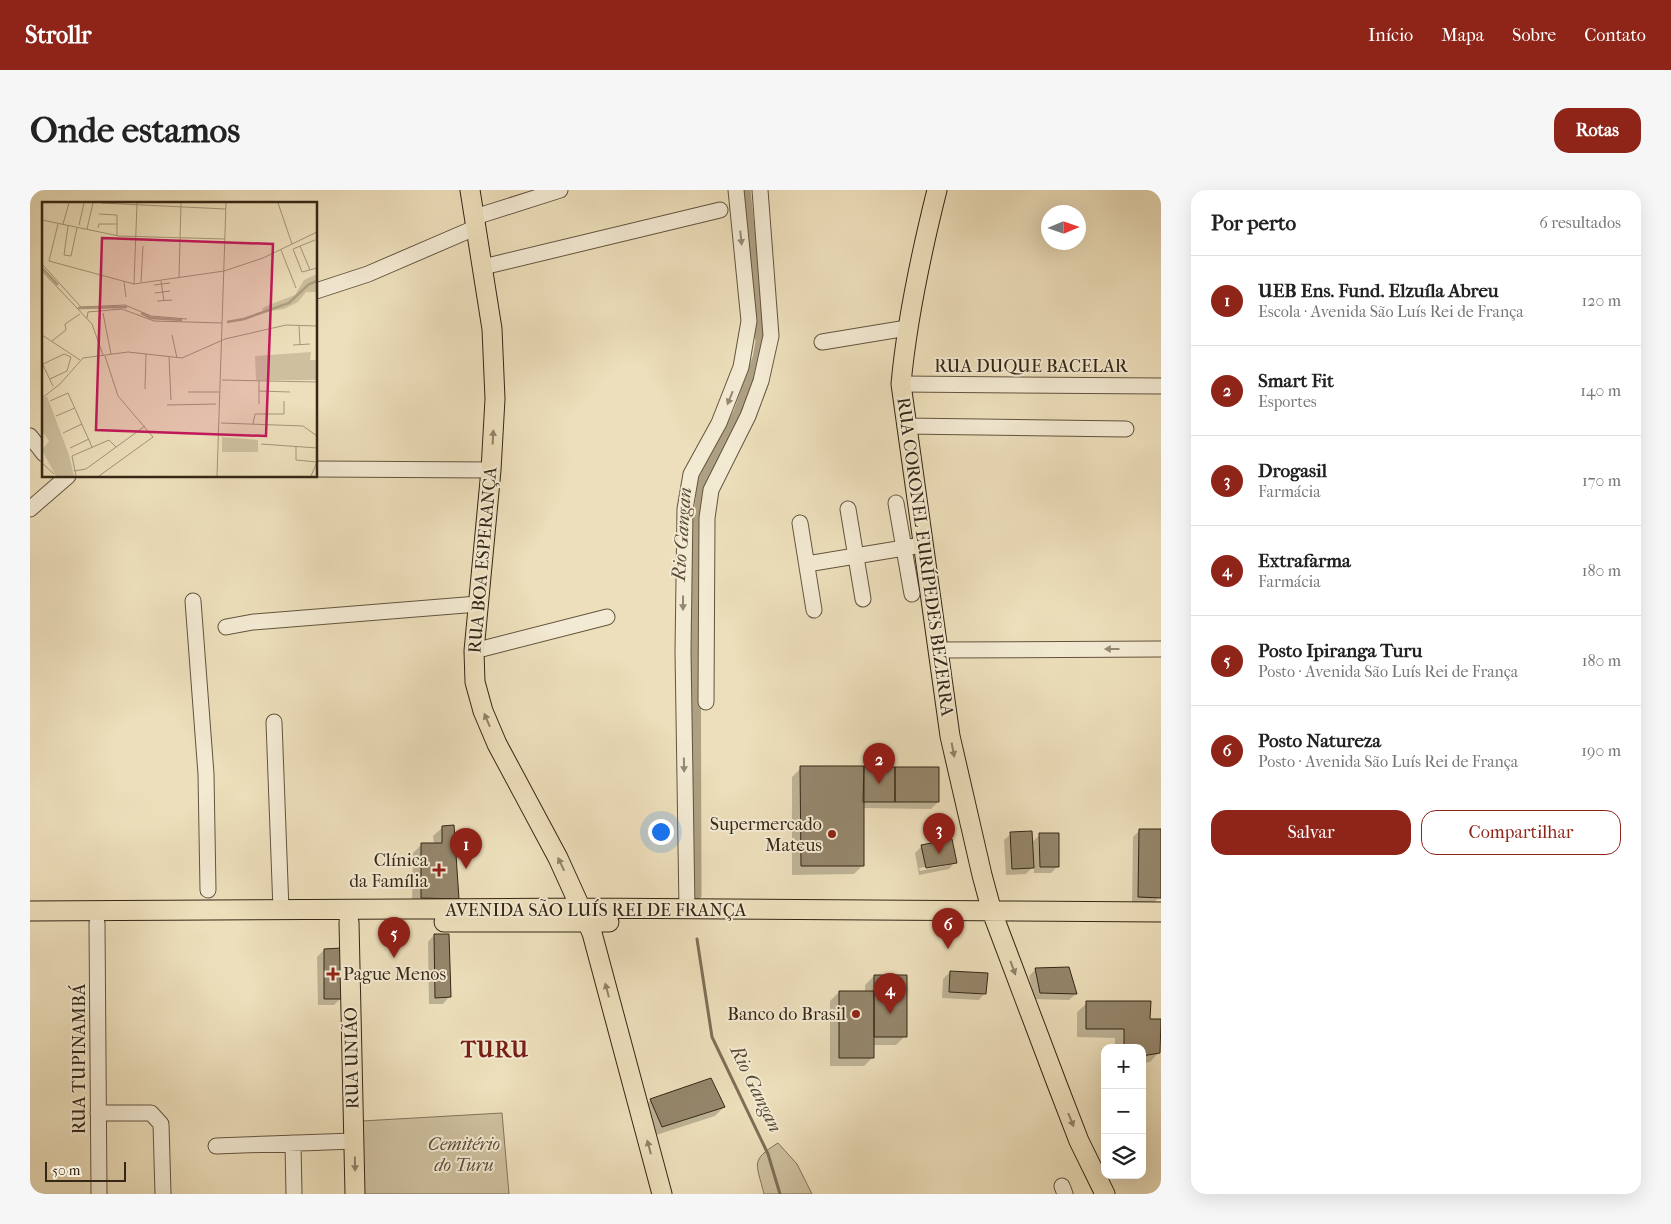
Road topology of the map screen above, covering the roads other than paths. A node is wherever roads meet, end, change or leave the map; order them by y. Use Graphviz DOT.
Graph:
graph roads {
  1 [pos="470,190"];
  2 [pos="560,190"];
  3 [pos="736,190"];
  4 [pos="760,190"];
  5 [pos="937,190"];
  6 [pos="720,210"];
  7 [pos="476,222"];
  8 [pos="483,267"];
  9 [pos="318,290"];
  10 [pos="907,328"];
  11 [pos="822,342"];
  12 [pos="901,384"];
  13 [pos="1161,386"];
  14 [pos="905,426"];
  15 [pos="1126,429"];
  16 [pos="30,436"];
  17 [pos="42,451"];
  18 [pos="318,469"];
  19 [pos="491,470"];
  20 [pos="64,478"];
  21 [pos="896,503"];
  22 [pos="30,509"];
  23 [pos="848,509"];
  24 [pos="800,523"];
  25 [pos="913,547"];
  26 [pos="855,556"];
  27 [pos="807,564"];
  28 [pos="912,594"];
  29 [pos="863,599"];
  30 [pos="193,601"];
  31 [pos="478,604"];
  32 [pos="814,610"];
  33 [pos="607,618"];
  34 [pos="226,627"];
  35 [pos="1161,649"];
  36 [pos="937,650"];
  37 [pos="474,651"];
  38 [pos="706,702"];
  39 [pos="274,722"];
  40 [pos="208,890"];
  41 [pos="687,909"];
  42 [pos="281,910"];
  43 [pos="30,911"];
  44 [pos="1161,912"];
  45 [pos="584,915"];
  46 [pos="994,917"];
  47 [pos="349,922"];
  48 [pos="97,923"];
  49 [pos="1161,923"];
  50 [pos="30,924"];
  51 [pos="98,1114"];
  52 [pos="354,1141"];
  53 [pos="293,1143"];
  54 [pos="216,1146"];
  55 [pos="99,1194"];
  56 [pos="162,1194"];
  57 [pos="294,1194"];
  58 [pos="355,1194"];
  59 [pos="662,1194"];
  60 [pos="1105,1194"];
  1 -- 7 [label="main road, RUA BOA ESPERANÇA"];
  2 -- 7 [label="street"];
  3 -- 41 [label="street, one-way"];
  4 -- 38 [label="street"];
  5 -- 10 [label="main road, RUA CORONEL EURÍPEDES BEZERRA"];
  6 -- 8 [label="street"];
  7 -- 8 [label="main road, RUA BOA ESPERANÇA"];
  7 -- 9 [label="street"];
  19 -- 8 [label="main road, RUA BOA ESPERANÇA, one-way"];
  10 -- 11 [label="street"];
  10 -- 12 [label="main road, RUA CORONEL EURÍPEDES BEZERRA"];
  12 -- 13 [label="street, RUA DUQUE BACELAR"];
  12 -- 14 [label="main road, RUA CORONEL EURÍPEDES BEZERRA"];
  14 -- 15 [label="street"];
  14 -- 25 [label="main road, RUA CORONEL EURÍPEDES BEZERRA"];
  16 -- 17 [label="street"];
  18 -- 19 [label="street"];
  19 -- 31 [label="main road, RUA BOA ESPERANÇA"];
  20 -- 22 [label="street"];
  21 -- 25 [label="street"];
  23 -- 26 [label="street"];
  24 -- 27 [label="street"];
  25 -- 26 [label="street"];
  25 -- 28 [label="street"];
  25 -- 36 [label="main road, RUA CORONEL EURÍPEDES BEZERRA"];
  26 -- 27 [label="street"];
  26 -- 29 [label="street"];
  27 -- 32 [label="street"];
  30 -- 40 [label="street"];
  31 -- 34 [label="street"];
  31 -- 37 [label="main road, RUA BOA ESPERANÇA"];
  33 -- 37 [label="street"];
  35 -- 36 [label="street, one-way"];
  36 -- 46 [label="main road, RUA CORONEL EURÍPEDES BEZERRA, one-way"];
  45 -- 37 [label="main road, RUA BOA ESPERANÇA, one-way"];
  39 -- 42 [label="street"];
  41 -- 45 [label="main road, AVENIDA SÃO LUÍS REI DE FRANÇA"];
  41 -- 46 [label="main road, AVENIDA SÃO LUÍS REI DE FRANÇA"];
  42 -- 43 [label="main road, AVENIDA SÃO LUÍS REI DE FRANÇA"];
  42 -- 45 [label="main road, AVENIDA SÃO LUÍS REI DE FRANÇA"];
  44 -- 46 [label="main road, AVENIDA SÃO LUÍS REI DE FRANÇA"];
  45 -- 46 [label="main road, AVENIDA SÃO LUÍS REI DE FRANÇA"];
  45 -- 47 [label="main road, AVENIDA SÃO LUÍS REI DE FRANÇA"];
  59 -- 45 [label="main road, RUA BOA ESPERANÇA, one-way"];
  46 -- 49 [label="main road, AVENIDA SÃO LUÍS REI DE FRANÇA"];
  46 -- 60 [label="main road, RUA CORONEL EURÍPEDES BEZERRA, one-way"];
  47 -- 48 [label="main road, AVENIDA SÃO LUÍS REI DE FRANÇA"];
  47 -- 52 [label="main road, RUA UNIÃO"];
  48 -- 50 [label="main road, AVENIDA SÃO LUÍS REI DE FRANÇA"];
  48 -- 51 [label="street, RUA TUPINAMBÁ"];
  51 -- 55 [label="street, RUA TUPINAMBÁ"];
  51 -- 56 [label="street"];
  52 -- 53 [label="street"];
  52 -- 58 [label="main road, RUA UNIÃO, one-way"];
  53 -- 54 [label="street"];
  53 -- 57 [label="street"];
}
